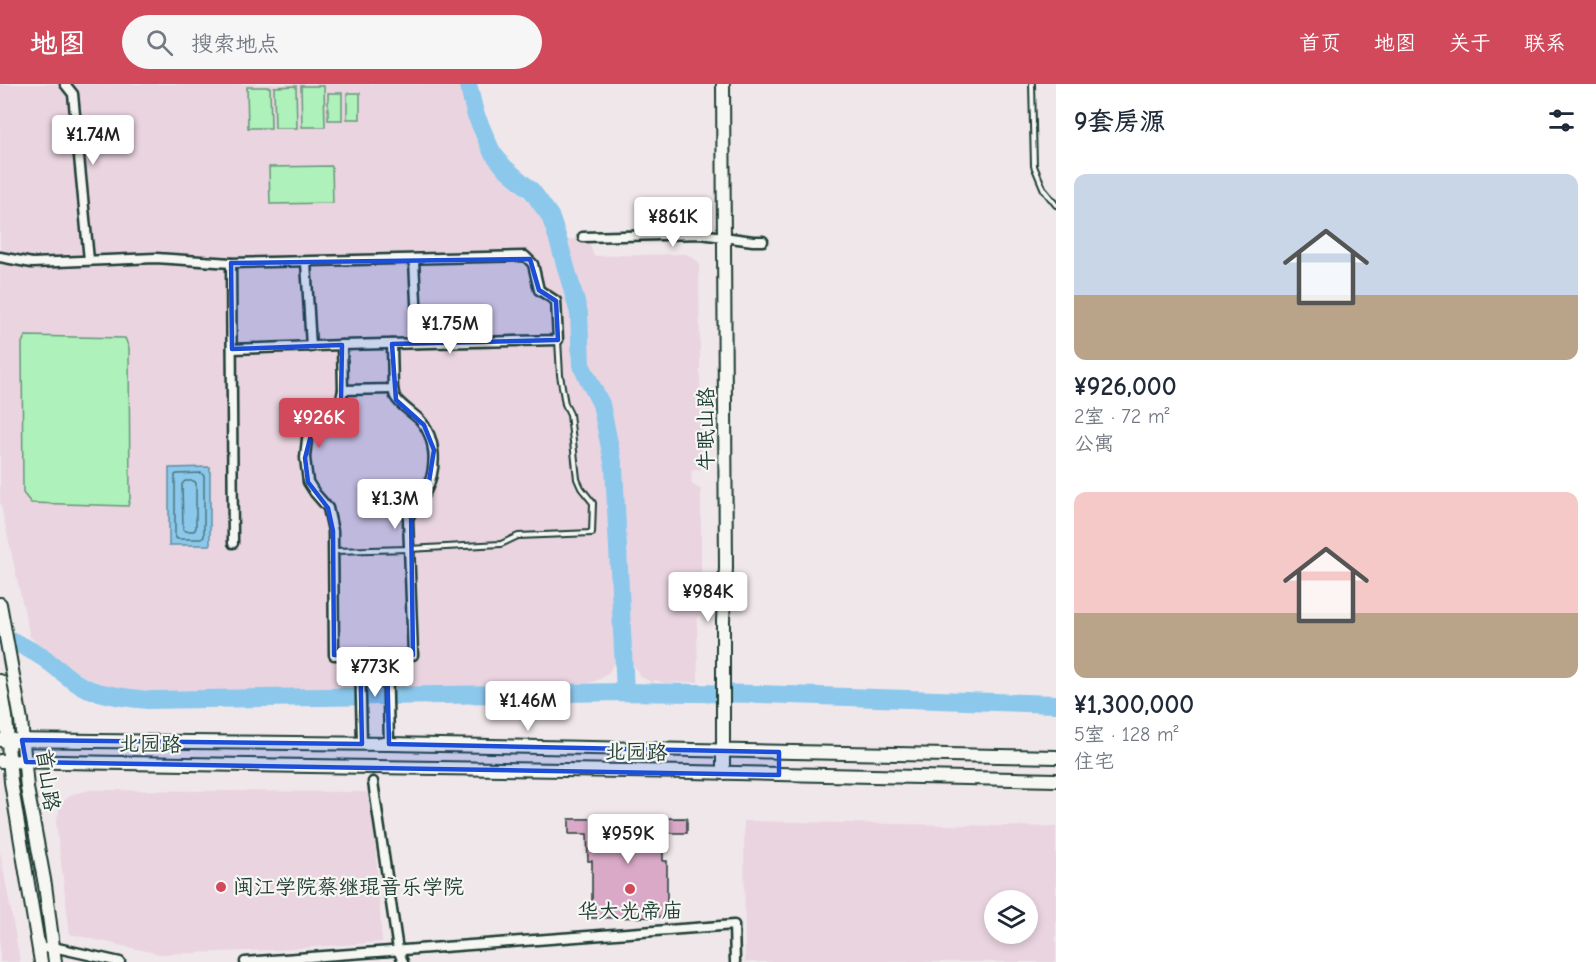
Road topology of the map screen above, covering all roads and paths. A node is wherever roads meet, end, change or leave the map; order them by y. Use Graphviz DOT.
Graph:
graph roads {
  1 [pos="66,84"];
  2 [pos="723,84"];
  3 [pos="1032,84"];
  4 [pos="1056,205"];
  5 [pos="583,237"];
  6 [pos="725,237"];
  7 [pos="763,241"];
  8 [pos="0,258"];
  9 [pos="89,260"];
  10 [pos="414,260"];
  11 [pos="306,262"];
  12 [pos="231,263"];
  13 [pos="558,340"];
  14 [pos="418,343"];
  15 [pos="392,344"];
  16 [pos="342,345"];
  17 [pos="311,347"];
  18 [pos="232,349"];
  19 [pos="393,389"];
  20 [pos="343,390"];
  21 [pos="233,543"];
  22 [pos="410,549"];
  23 [pos="333,551"];
  24 [pos="0,604"];
  25 [pos="360,655"];
  26 [pos="387,655"];
  27 [pos="0,681"];
  28 [pos="4,739"];
  29 [pos="22,740"];
  30 [pos="362,744"];
  31 [pos="388,744"];
  32 [pos="672,749"];
  33 [pos="723,750"];
  34 [pos="779,752"];
  35 [pos="1056,757"];
  36 [pos="5,761"];
  37 [pos="26,762"];
  38 [pos="672,772"];
  39 [pos="723,773"];
  40 [pos="779,775"];
  41 [pos="1056,780"];
  42 [pos="373,782"];
  43 [pos="53,947"];
  44 [pos="398,950"];
  45 [pos="40,956"];
  46 [pos="330,959"];
  47 [pos="55,962"];
  48 [pos="120,962"];
  49 [pos="245,962"];
  50 [pos="403,962"];
  51 [pos="735,962"];
  1 -- 9 [label="street"];
  2 -- 6 [label="main road, 牛眠山路"];
  3 -- 4 [label="lane"];
  5 -- 6 [label="street"];
  6 -- 7 [label="street"];
  6 -- 33 [label="main road, 牛眠山路"];
  8 -- 9 [label="street"];
  9 -- 12 [label="street"];
  10 -- 11 [label="street"];
  10 -- 13 [label="street"];
  10 -- 14 [label="street"];
  11 -- 12 [label="street"];
  11 -- 17 [label="street"];
  12 -- 18 [label="street"];
  13 -- 14 [label="street"];
  13 -- 22 [label="lane"];
  14 -- 15 [label="street"];
  15 -- 16 [label="street"];
  15 -- 19 [label="street"];
  16 -- 17 [label="street"];
  16 -- 20 [label="street"];
  17 -- 18 [label="street"];
  18 -- 21 [label="street"];
  19 -- 20 [label="street"];
  19 -- 22 [label="street"];
  20 -- 23 [label="street"];
  22 -- 23 [label="lane"];
  22 -- 26 [label="street"];
  23 -- 25 [label="street"];
  24 -- 29 [label="main road, 首山路"];
  25 -- 26 [label="street"];
  25 -- 30 [label="street"];
  26 -- 31 [label="street"];
  27 -- 28 [label="main road, 首山路"];
  28 -- 29 [label="main road, 北园路"];
  28 -- 36 [label="main road, 首山路"];
  29 -- 30 [label="main road, 北园路"];
  29 -- 37 [label="main road, 首山路"];
  30 -- 31 [label="main road, 北园路"];
  31 -- 32 [label="main road, 北园路"];
  32 -- 33 [label="main road, 北园路"];
  32 -- 38 [label="main road"];
  33 -- 34 [label="main road, 北园路"];
  33 -- 39 [label="main road, 牛眠山路"];
  34 -- 35 [label="main road, 北园路"];
  34 -- 40 [label="main road"];
  36 -- 37 [label="main road, 北园路"];
  36 -- 45 [label="main road, 首山路"];
  37 -- 38 [label="main road, 北园路"];
  37 -- 43 [label="main road, 首山路"];
  38 -- 39 [label="main road, 北园路"];
  39 -- 40 [label="main road, 北园路"];
  40 -- 41 [label="main road, 北园路"];
  42 -- 44 [label="street"];
  43 -- 45 [label="street"];
  43 -- 47 [label="main road, 首山路"];
  43 -- 48 [label="street"];
  44 -- 46 [label="street"];
  44 -- 50 [label="street"];
  44 -- 51 [label="street"];
  46 -- 49 [label="street"];
}
